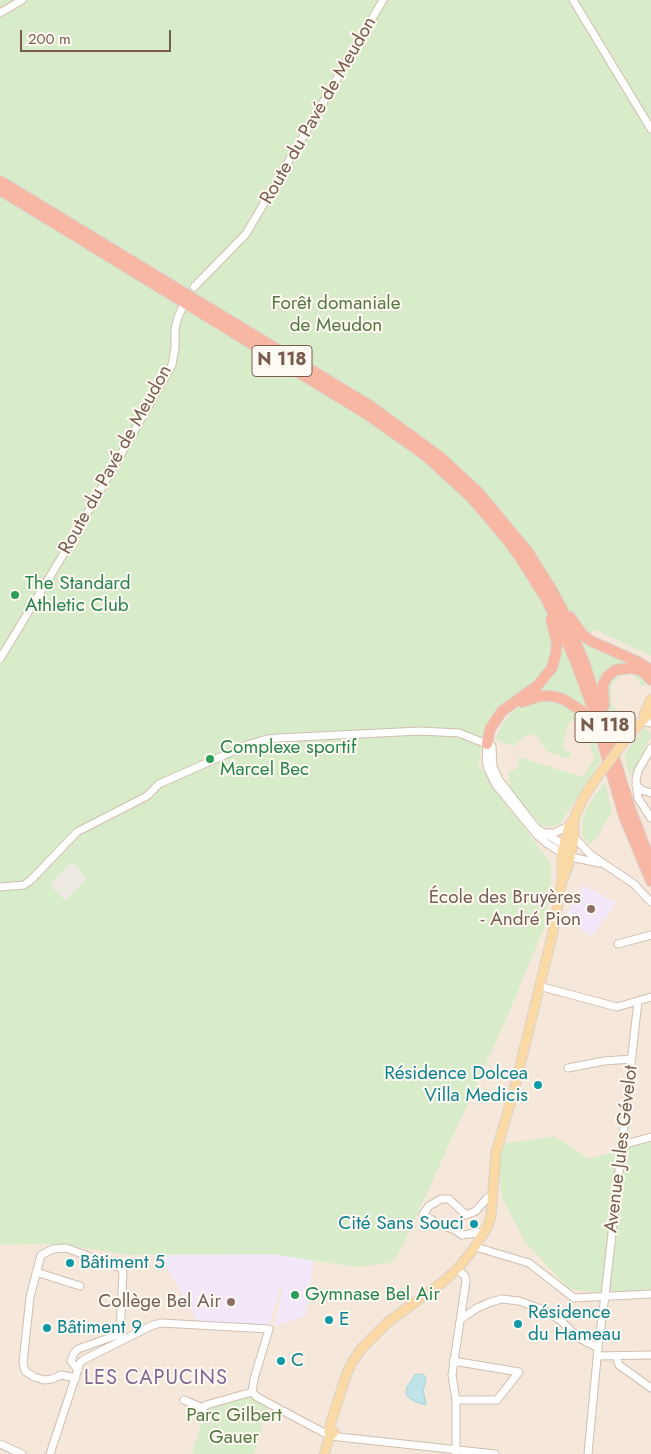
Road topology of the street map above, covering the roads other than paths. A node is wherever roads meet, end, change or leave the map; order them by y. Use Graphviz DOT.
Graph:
graph roads {
  1 [pos="22,0"];
  2 [pos="383,0"];
  3 [pos="572,0"];
  4 [pos="0,13"];
  5 [pos="651,129"];
  6 [pos="0,181"];
  7 [pos="0,190"];
  8 [pos="194,287"];
  9 [pos="183,306"];
  10 [pos="549,595"];
  11 [pos="0,659"];
  12 [pos="638,662"];
  13 [pos="651,665"];
  14 [pos="651,670"];
  15 [pos="651,680"];
  16 [pos="651,699"];
  17 [pos="651,712"];
  18 [pos="602,714"];
  19 [pos="641,721"];
  20 [pos="651,723"];
  21 [pos="489,745"];
  22 [pos="651,748"];
  23 [pos="606,756"];
  24 [pos="646,795"];
  25 [pos="651,818"];
  26 [pos="571,823"];
  27 [pos="543,833"];
  28 [pos="574,837"];
  29 [pos="567,851"];
  30 [pos="590,855"];
  31 [pos="651,863"];
  32 [pos="604,864"];
  33 [pos="651,881"];
  34 [pos="0,887"];
  35 [pos="651,902"];
  36 [pos="651,935"];
  37 [pos="618,944"];
  38 [pos="539,986"];
  39 [pos="651,997"];
  40 [pos="638,1001"];
  41 [pos="632,1058"];
  42 [pos="568,1068"];
  43 [pos="651,1136"];
  44 [pos="622,1145"];
  45 [pos="495,1161"];
  46 [pos="487,1198"];
  47 [pos="484,1234"];
  48 [pos="479,1246"];
  49 [pos="36,1272"];
  50 [pos="460,1272"];
  51 [pos="80,1286"];
  52 [pos="651,1294"];
  53 [pos="605,1296"];
  54 [pos="461,1320"];
  55 [pos="597,1352"];
  56 [pos="651,1355"];
  57 [pos="616,1356"];
  58 [pos="453,1361"];
  59 [pos="77,1374"];
  60 [pos="651,1388"];
  61 [pos="252,1392"];
  62 [pos="184,1400"];
  63 [pos="456,1400"];
  64 [pos="326,1434"];
  65 [pos="0,1444"];
  66 [pos="456,1452"];
  67 [pos="22,1454"];
  68 [pos="50,1454"];
  69 [pos="324,1454"];
  70 [pos="495,1454"];
  71 [pos="588,1454"];
  1 -- 4 [label="street"];
  2 -- 8 [label="street, Route du Pavé de Meudon"];
  3 -- 5 [label="street"];
  6 -- 10 [label="highway, N 118"];
  7 -- 10 [label="highway, N 118"];
  9 -- 11 [label="street, Route du Pavé de Meudon"];
  10 -- 12 [label="highway"];
  10 -- 18 [label="highway, N 118"];
  10 -- 21 [label="highway"];
  10 -- 23 [label="highway, N 118"];
  12 -- 13 [label="highway"];
  12 -- 14 [label="highway"];
  15 -- 18 [label="highway"];
  16 -- 19 [label="main road"];
  17 -- 19 [label="main road"];
  18 -- 31 [label="highway, N 118"];
  19 -- 20 [label="street"];
  19 -- 26 [label="main road, bridge"];
  21 -- 23 [label="highway"];
  21 -- 27 [label="street"];
  21 -- 29 [label="street"];
  21 -- 34 [label="street"];
  22 -- 24 [label="street"];
  23 -- 33 [label="highway, N 118"];
  24 -- 25 [label="street"];
  26 -- 27 [label="street"];
  26 -- 28 [label="main road"];
  26 -- 29 [label="main road"];
  27 -- 29 [label="street"];
  28 -- 29 [label="main road"];
  28 -- 30 [label="street"];
  29 -- 30 [label="street"];
  29 -- 32 [label="street"];
  29 -- 38 [label="main road"];
  30 -- 32 [label="street"];
  32 -- 35 [label="street"];
  36 -- 37 [label="street"];
  38 -- 40 [label="street"];
  38 -- 45 [label="main road"];
  39 -- 40 [label="street"];
  40 -- 41 [label="street, Avenue Jules Gévelot"];
  41 -- 42 [label="street"];
  41 -- 44 [label="street, Avenue Jules Gévelot"];
  43 -- 44 [label="street"];
  44 -- 53 [label="street, Avenue Jules Gévelot"];
  45 -- 47 [label="main road"];
  45 -- 48 [label="main road"];
  46 -- 47 [label="street"];
  47 -- 48 [label="main road"];
  48 -- 50 [label="main road"];
  48 -- 53 [label="street"];
  48 -- 64 [label="main road"];
  49 -- 51 [label="street"];
  49 -- 59 [label="street"];
  49 -- 59 [label="street"];
  50 -- 54 [label="street"];
  50 -- 64 [label="main road"];
  52 -- 53 [label="street"];
  53 -- 55 [label="street, Avenue Jules Gévelot"];
  54 -- 55 [label="street"];
  54 -- 58 [label="street"];
  55 -- 57 [label="street"];
  55 -- 71 [label="street, Avenue Jules Gévelot"];
  56 -- 57 [label="street"];
  57 -- 60 [label="street"];
  58 -- 63 [label="street"];
  58 -- 63 [label="street"];
  59 -- 61 [label="street"];
  59 -- 68 [label="street"];
  61 -- 62 [label="street"];
  61 -- 64 [label="street"];
  63 -- 66 [label="street"];
  64 -- 66 [label="street"];
  64 -- 69 [label="main road"];
  65 -- 67 [label="street"];
  66 -- 70 [label="street"];
}
